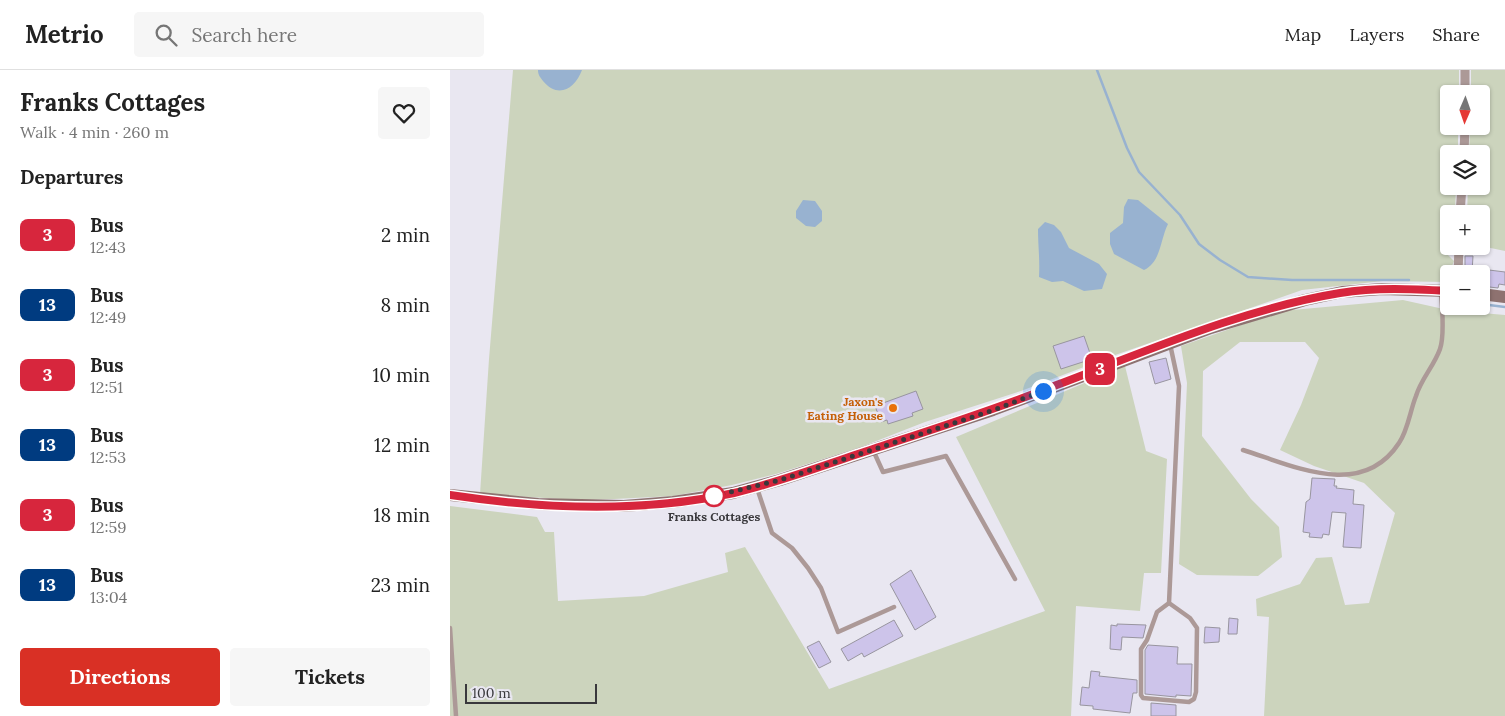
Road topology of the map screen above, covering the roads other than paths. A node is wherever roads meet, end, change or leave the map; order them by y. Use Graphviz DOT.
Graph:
graph roads {
  1 [pos="1465,70"];
  2 [pos="1465,85"];
  3 [pos="1440,291"];
  4 [pos="1490,295"];
  5 [pos="1505,297"];
  6 [pos="1443,315"];
  7 [pos="1170,343"];
  8 [pos="872,449"];
  9 [pos="1243,450"];
  10 [pos="757,487"];
  11 [pos="450,495"];
  12 [pos="1015,579"];
  13 [pos="1169,603"];
  14 [pos="894,607"];
  15 [pos="450,628"];
  16 [pos="456,716"];
  1 -- 2 [label="street"];
  3 -- 7 [label="main road"];
  4 -- 5 [label="main road"];
  6 -- 9 [label="lane"];
  7 -- 8 [label="main road"];
  7 -- 13 [label="lane"];
  8 -- 10 [label="main road"];
  8 -- 12 [label="lane"];
  10 -- 11 [label="main road"];
  10 -- 14 [label="lane"];
  13 -- 13 [label="lane"];
  15 -- 16 [label="lane"];
}
